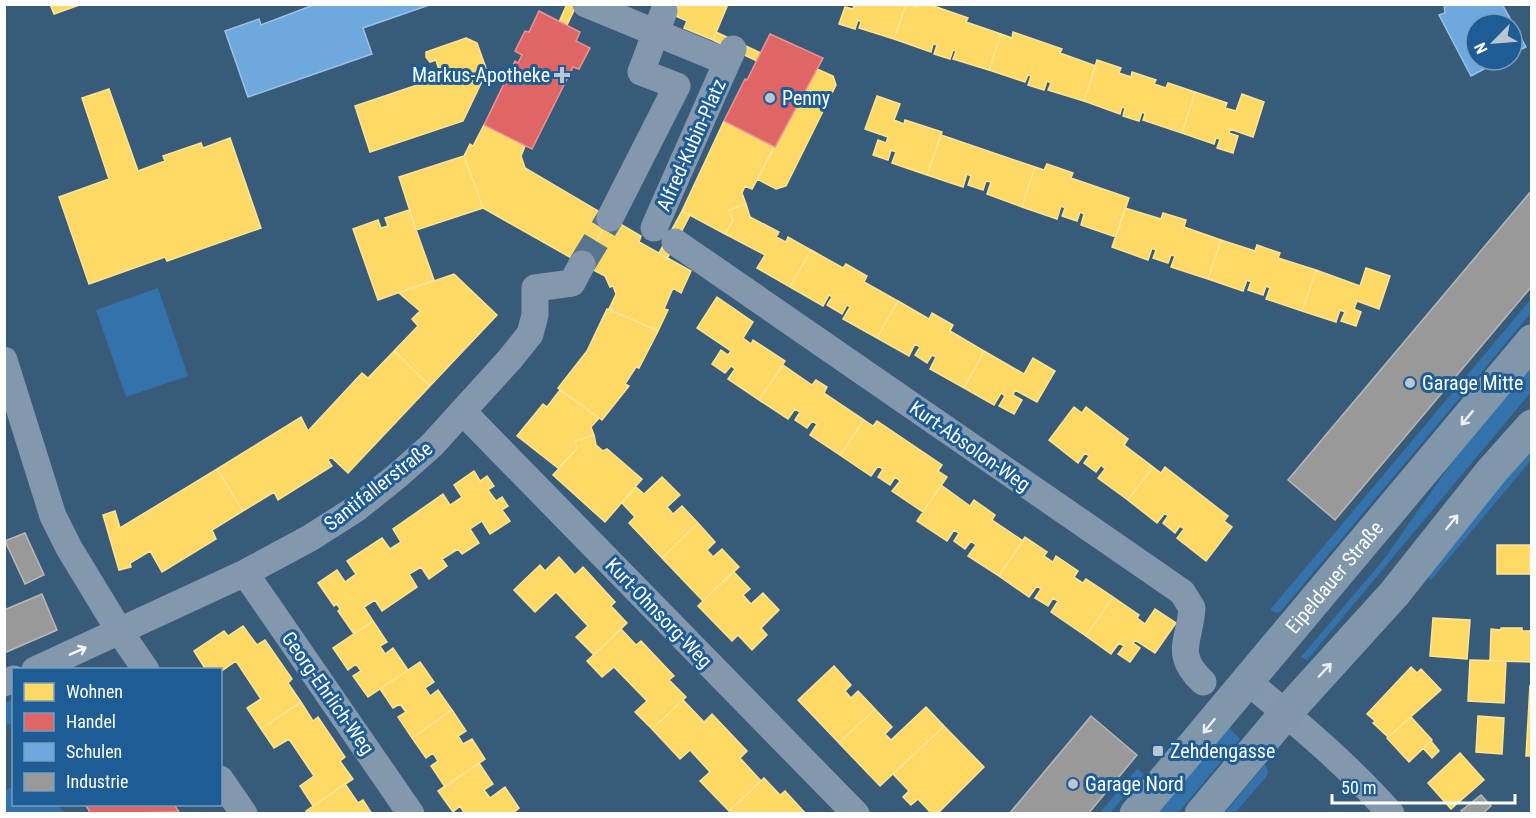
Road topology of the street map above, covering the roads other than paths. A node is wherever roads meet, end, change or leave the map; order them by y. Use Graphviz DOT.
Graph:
graph roads {
  1 [pos="586,4"];
  2 [pos="660,22"];
  3 [pos="666,236"];
  4 [pos="582,264"];
  5 [pos="1532,341"];
  6 [pos="4,360"];
  7 [pos="463,412"];
  8 [pos="1532,426"];
  9 [pos="245,573"];
  10 [pos="120,632"];
  11 [pos="37,668"];
  12 [pos="145,668"];
  13 [pos="1246,680"];
  14 [pos="1203,682"];
  15 [pos="1286,713"];
  16 [pos="222,782"];
  17 [pos="244,813"];
  18 [pos="411,813"];
  19 [pos="856,813"];
  20 [pos="1136,813"];
  21 [pos="1201,813"];
  22 [pos="1391,813"];
  1 -- 2 [label="street, Alfred-Kubin-Platz"];
  2 -- 3 [label="street, Alfred-Kubin-Platz"];
  2 -- 3 [label="street, Alfred-Kubin-Platz"];
  3 -- 14 [label="street, Kurt-Absolon-Weg"];
  4 -- 7 [label="street, Santifallerstraße"];
  5 -- 13 [label="main road, Eipeldauer Straße, one-way"];
  6 -- 10 [label="street"];
  7 -- 9 [label="street, Santifallerstraße"];
  7 -- 19 [label="street, Kurt-Ohnsorg-Weg"];
  15 -- 8 [label="main road, one-way"];
  9 -- 10 [label="street, Santifallerstraße"];
  9 -- 18 [label="street, Georg-Ehrlich-Weg"];
  11 -- 10 [label="street, Santifallerstraße, one-way"];
  10 -- 12 [label="street"];
  13 -- 15 [label="street"];
  13 -- 20 [label="main road, Eipeldauer Straße, one-way"];
  15 -- 21 [label="main road"];
  15 -- 22 [label="street"];
  16 -- 17 [label="street"];
}
